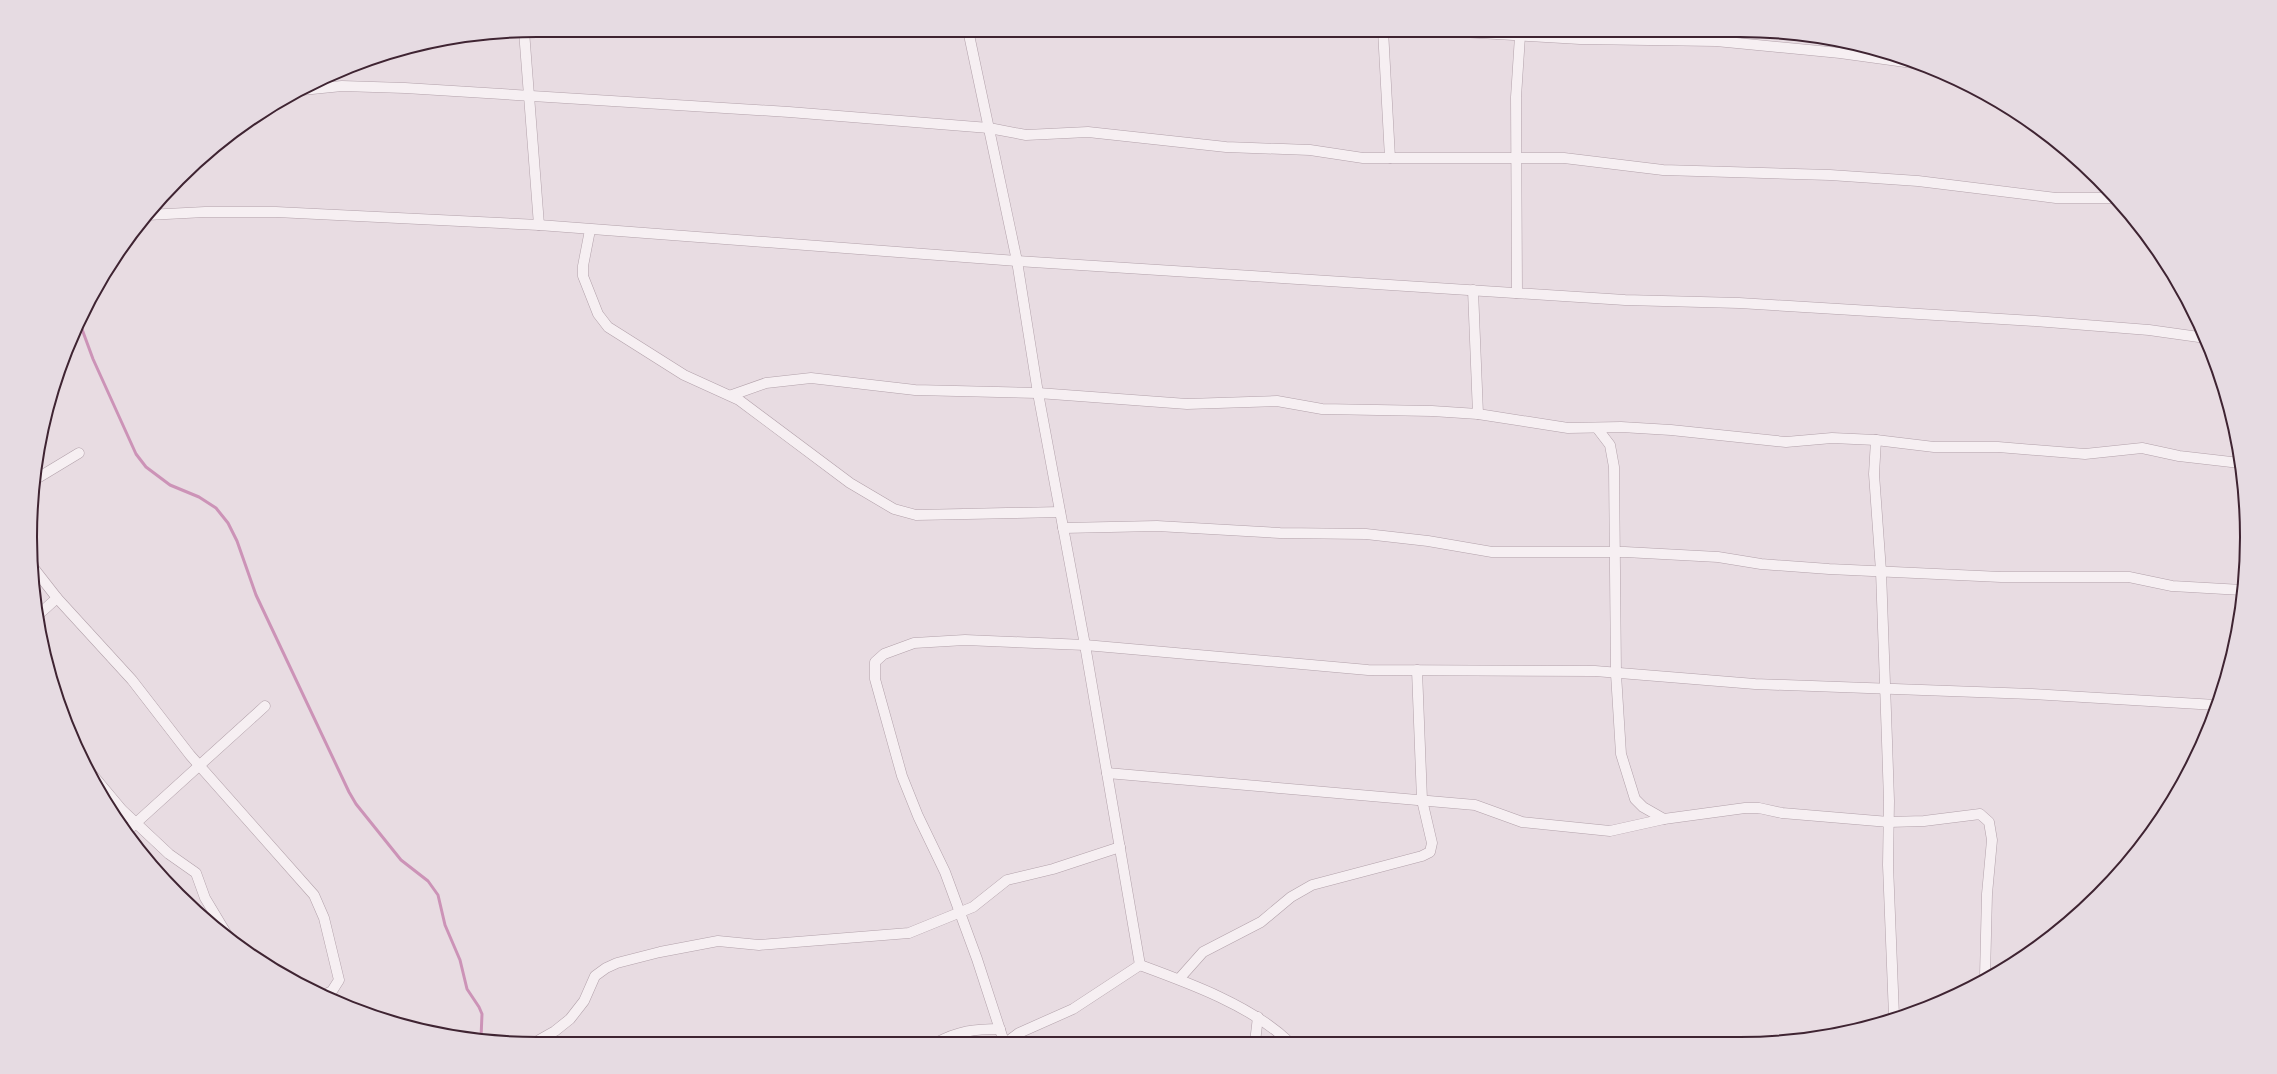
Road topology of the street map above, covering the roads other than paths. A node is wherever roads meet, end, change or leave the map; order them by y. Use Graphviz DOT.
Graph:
graph roads {
  1 [pos="524,37"];
  2 [pos="970,37"];
  3 [pos="1383,37"];
  4 [pos="1520,37"];
  5 [pos="1540,37"];
  6 [pos="1886,59"];
  7 [pos="317,88"];
  8 [pos="529,96"];
  9 [pos="989,128"];
  10 [pos="1390,158"];
  11 [pos="1518,158"];
  12 [pos="2108,198"];
  13 [pos="155,215"];
  14 [pos="539,225"];
  15 [pos="590,230"];
  16 [pos="1017,261"];
  17 [pos="1473,290"];
  18 [pos="1517,293"];
  19 [pos="2198,337"];
  20 [pos="1038,393"];
  21 [pos="732,395"];
  22 [pos="1478,414"];
  23 [pos="1597,428"];
  24 [pos="1876,440"];
  25 [pos="79,453"];
  26 [pos="2234,462"];
  27 [pos="41,476"];
  28 [pos="1060,512"];
  29 [pos="1063,528"];
  30 [pos="1616,552"];
  31 [pos="1880,571"];
  32 [pos="38,574"];
  33 [pos="2237,590"];
  34 [pos="57,598"];
  35 [pos="43,611"];
  36 [pos="1086,645"];
  37 [pos="1417,670"];
  38 [pos="1616,674"];
  39 [pos="1884,688"];
  40 [pos="2211,705"];
  41 [pos="265,706"];
  42 [pos="199,766"];
  43 [pos="1107,773"];
  44 [pos="112,799"];
  45 [pos="1422,800"];
  46 [pos="1664,818"];
  47 [pos="1889,822"];
  48 [pos="138,824"];
  49 [pos="131,829"];
  50 [pos="1120,847"];
  51 [pos="960,913"];
  52 [pos="221,924"];
  53 [pos="1140,965"];
  54 [pos="1985,973"];
  55 [pos="1179,979"];
  56 [pos="330,992"];
  57 [pos="1894,1012"];
  58 [pos="1258,1017"];
  59 [pos="1000,1029"];
  60 [pos="544,1037"];
  61 [pos="950,1037"];
  62 [pos="1004,1037"];
  63 [pos="1013,1037"];
  64 [pos="1256,1037"];
  65 [pos="1283,1037"];
  1 -- 8 [label="street"];
  2 -- 9 [label="street"];
  3 -- 10 [label="street"];
  4 -- 11 [label="street"];
  5 -- 6 [label="street"];
  7 -- 8 [label="street"];
  8 -- 9 [label="street"];
  8 -- 14 [label="street"];
  9 -- 10 [label="street"];
  9 -- 16 [label="street"];
  10 -- 11 [label="street"];
  11 -- 12 [label="street"];
  11 -- 18 [label="street"];
  13 -- 14 [label="street"];
  14 -- 15 [label="street"];
  15 -- 16 [label="street"];
  15 -- 21 [label="street"];
  16 -- 17 [label="street"];
  16 -- 20 [label="street"];
  17 -- 18 [label="street"];
  17 -- 22 [label="street"];
  18 -- 19 [label="street"];
  20 -- 21 [label="street"];
  20 -- 22 [label="street"];
  20 -- 28 [label="street"];
  21 -- 28 [label="street"];
  22 -- 23 [label="street"];
  23 -- 24 [label="street"];
  23 -- 30 [label="street"];
  24 -- 26 [label="street"];
  24 -- 31 [label="street"];
  25 -- 27 [label="street"];
  28 -- 29 [label="street"];
  29 -- 30 [label="street"];
  29 -- 36 [label="street"];
  30 -- 31 [label="street"];
  30 -- 38 [label="street"];
  31 -- 33 [label="street"];
  31 -- 39 [label="street"];
  32 -- 34 [label="street"];
  34 -- 35 [label="street"];
  34 -- 42 [label="street"];
  36 -- 37 [label="street"];
  36 -- 43 [label="street"];
  36 -- 51 [label="street"];
  37 -- 38 [label="street"];
  37 -- 45 [label="street"];
  38 -- 39 [label="street"];
  38 -- 46 [label="street"];
  39 -- 40 [label="street"];
  39 -- 47 [label="street"];
  41 -- 42 [label="street"];
  42 -- 48 [label="street"];
  42 -- 56 [label="street"];
  43 -- 45 [label="street"];
  43 -- 50 [label="street"];
  44 -- 48 [label="street"];
  45 -- 46 [label="street"];
  45 -- 55 [label="street"];
  46 -- 47 [label="street"];
  47 -- 54 [label="street"];
  47 -- 57 [label="street"];
  48 -- 49 [label="street"];
  48 -- 52 [label="street"];
  50 -- 51 [label="street"];
  50 -- 53 [label="street"];
  51 -- 59 [label="street"];
  51 -- 60 [label="street"];
  53 -- 55 [label="street"];
  53 -- 63 [label="street"];
  55 -- 58 [label="street"];
  58 -- 64 [label="street"];
  58 -- 65 [label="street"];
  59 -- 61 [label="street"];
  59 -- 62 [label="street"];
}
